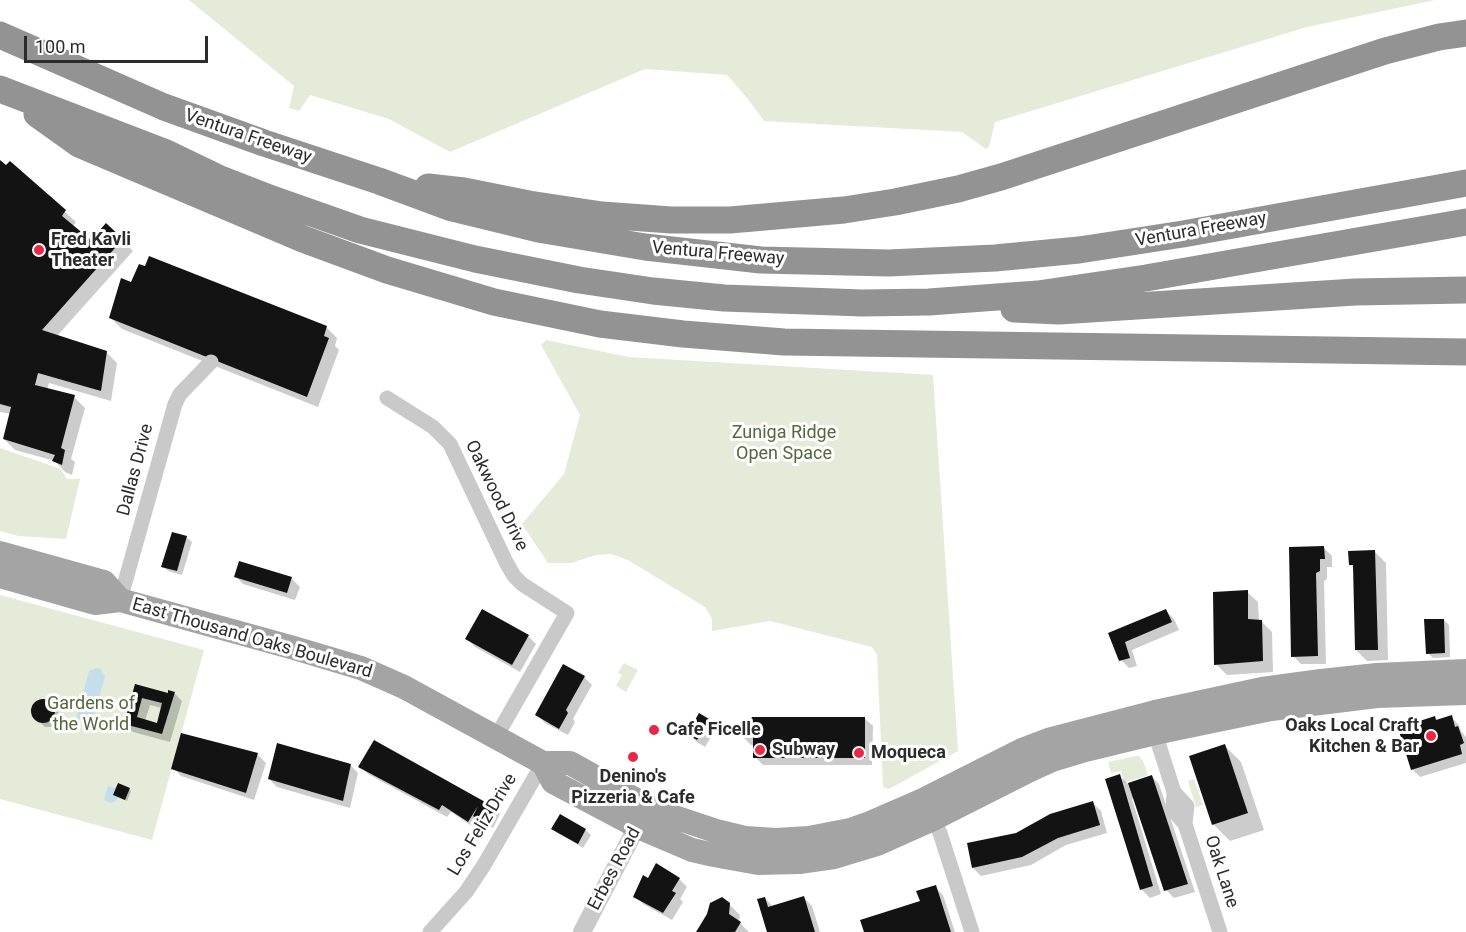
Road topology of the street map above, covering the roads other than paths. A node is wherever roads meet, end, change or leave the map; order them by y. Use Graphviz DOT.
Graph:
graph roads {
  1 [pos="1466,33"];
  2 [pos="0,35"];
  3 [pos="5,91"];
  4 [pos="379,181"];
  5 [pos="1466,183"];
  6 [pos="1466,222"];
  7 [pos="1466,290"];
  8 [pos="929,302"];
  9 [pos="1466,352"];
  10 [pos="211,362"];
  11 [pos="387,398"];
  12 [pos="0,553"];
  13 [pos="0,576"];
  14 [pos="120,600"];
  15 [pos="1466,671"];
  16 [pos="1466,693"];
  17 [pos="1155,733"];
  18 [pos="496,737"];
  19 [pos="543,763"];
  20 [pos="643,816"];
  21 [pos="933,819"];
  22 [pos="430,932"];
  23 [pos="582,932"];
  24 [pos="972,932"];
  25 [pos="1220,932"];
  1 -- 4 [label="highway"];
  2 -- 4 [label="highway, Ventura Freeway"];
  3 -- 8 [label="highway, Ventura Freeway"];
  3 -- 9 [label="highway"];
  4 -- 5 [label="highway, Ventura Freeway"];
  6 -- 8 [label="highway, Ventura Freeway"];
  7 -- 8 [label="highway"];
  10 -- 14 [label="street, Dallas Drive"];
  11 -- 18 [label="street, Oakwood Drive"];
  12 -- 14 [label="main road, East Thousand Oaks Boulevard"];
  13 -- 14 [label="main road, East Thousand Oaks Boulevard"];
  14 -- 18 [label="main road, East Thousand Oaks Boulevard"];
  15 -- 20 [label="main road, East Thousand Oaks Boulevard"];
  16 -- 17 [label="main road, East Thousand Oaks Boulevard"];
  17 -- 21 [label="main road, East Thousand Oaks Boulevard"];
  17 -- 25 [label="street, Oak Lane"];
  18 -- 19 [label="main road, East Thousand Oaks Boulevard"];
  19 -- 20 [label="main road, East Thousand Oaks Boulevard"];
  19 -- 22 [label="street, Los Feliz Drive"];
  20 -- 21 [label="main road, East Thousand Oaks Boulevard"];
  20 -- 23 [label="street, Erbes Road"];
  21 -- 24 [label="street"];
}
